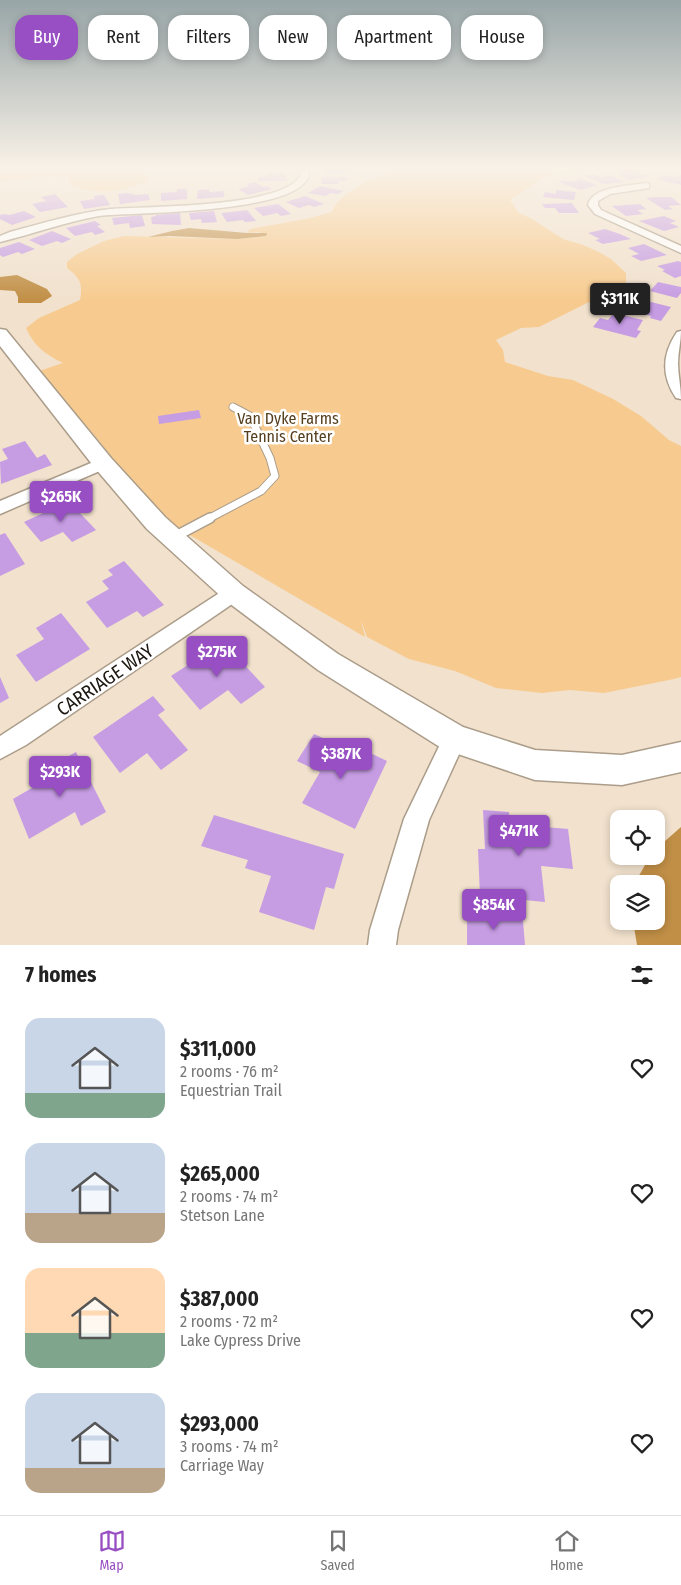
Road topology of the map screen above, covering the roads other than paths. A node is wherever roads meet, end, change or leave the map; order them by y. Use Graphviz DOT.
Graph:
graph roads {
  1 [pos="109,212"];
  2 [pos="598,212"];
  3 [pos="0,239"];
  4 [pos="681,250"];
  5 [pos="0,334"];
  6 [pos="681,335"];
  7 [pos="681,395"];
  8 [pos="233,407"];
  9 [pos="103,463"];
  10 [pos="0,508"];
  11 [pos="172,538"];
  12 [pos="234,593"];
  13 [pos="454,739"];
  14 [pos="0,748"];
  15 [pos="681,757"];
  16 [pos="382,945"];
  1 -- 3 [label="street"];
  2 -- 4 [label="street"];
  5 -- 9 [label="street"];
  6 -- 7 [label="street"];
  8 -- 11 [label="lane"];
  9 -- 10 [label="street"];
  9 -- 11 [label="street"];
  11 -- 12 [label="street"];
  12 -- 13 [label="street"];
  12 -- 14 [label="street, CARRIAGE WAY"];
  13 -- 15 [label="street"];
  13 -- 16 [label="street"];
}
